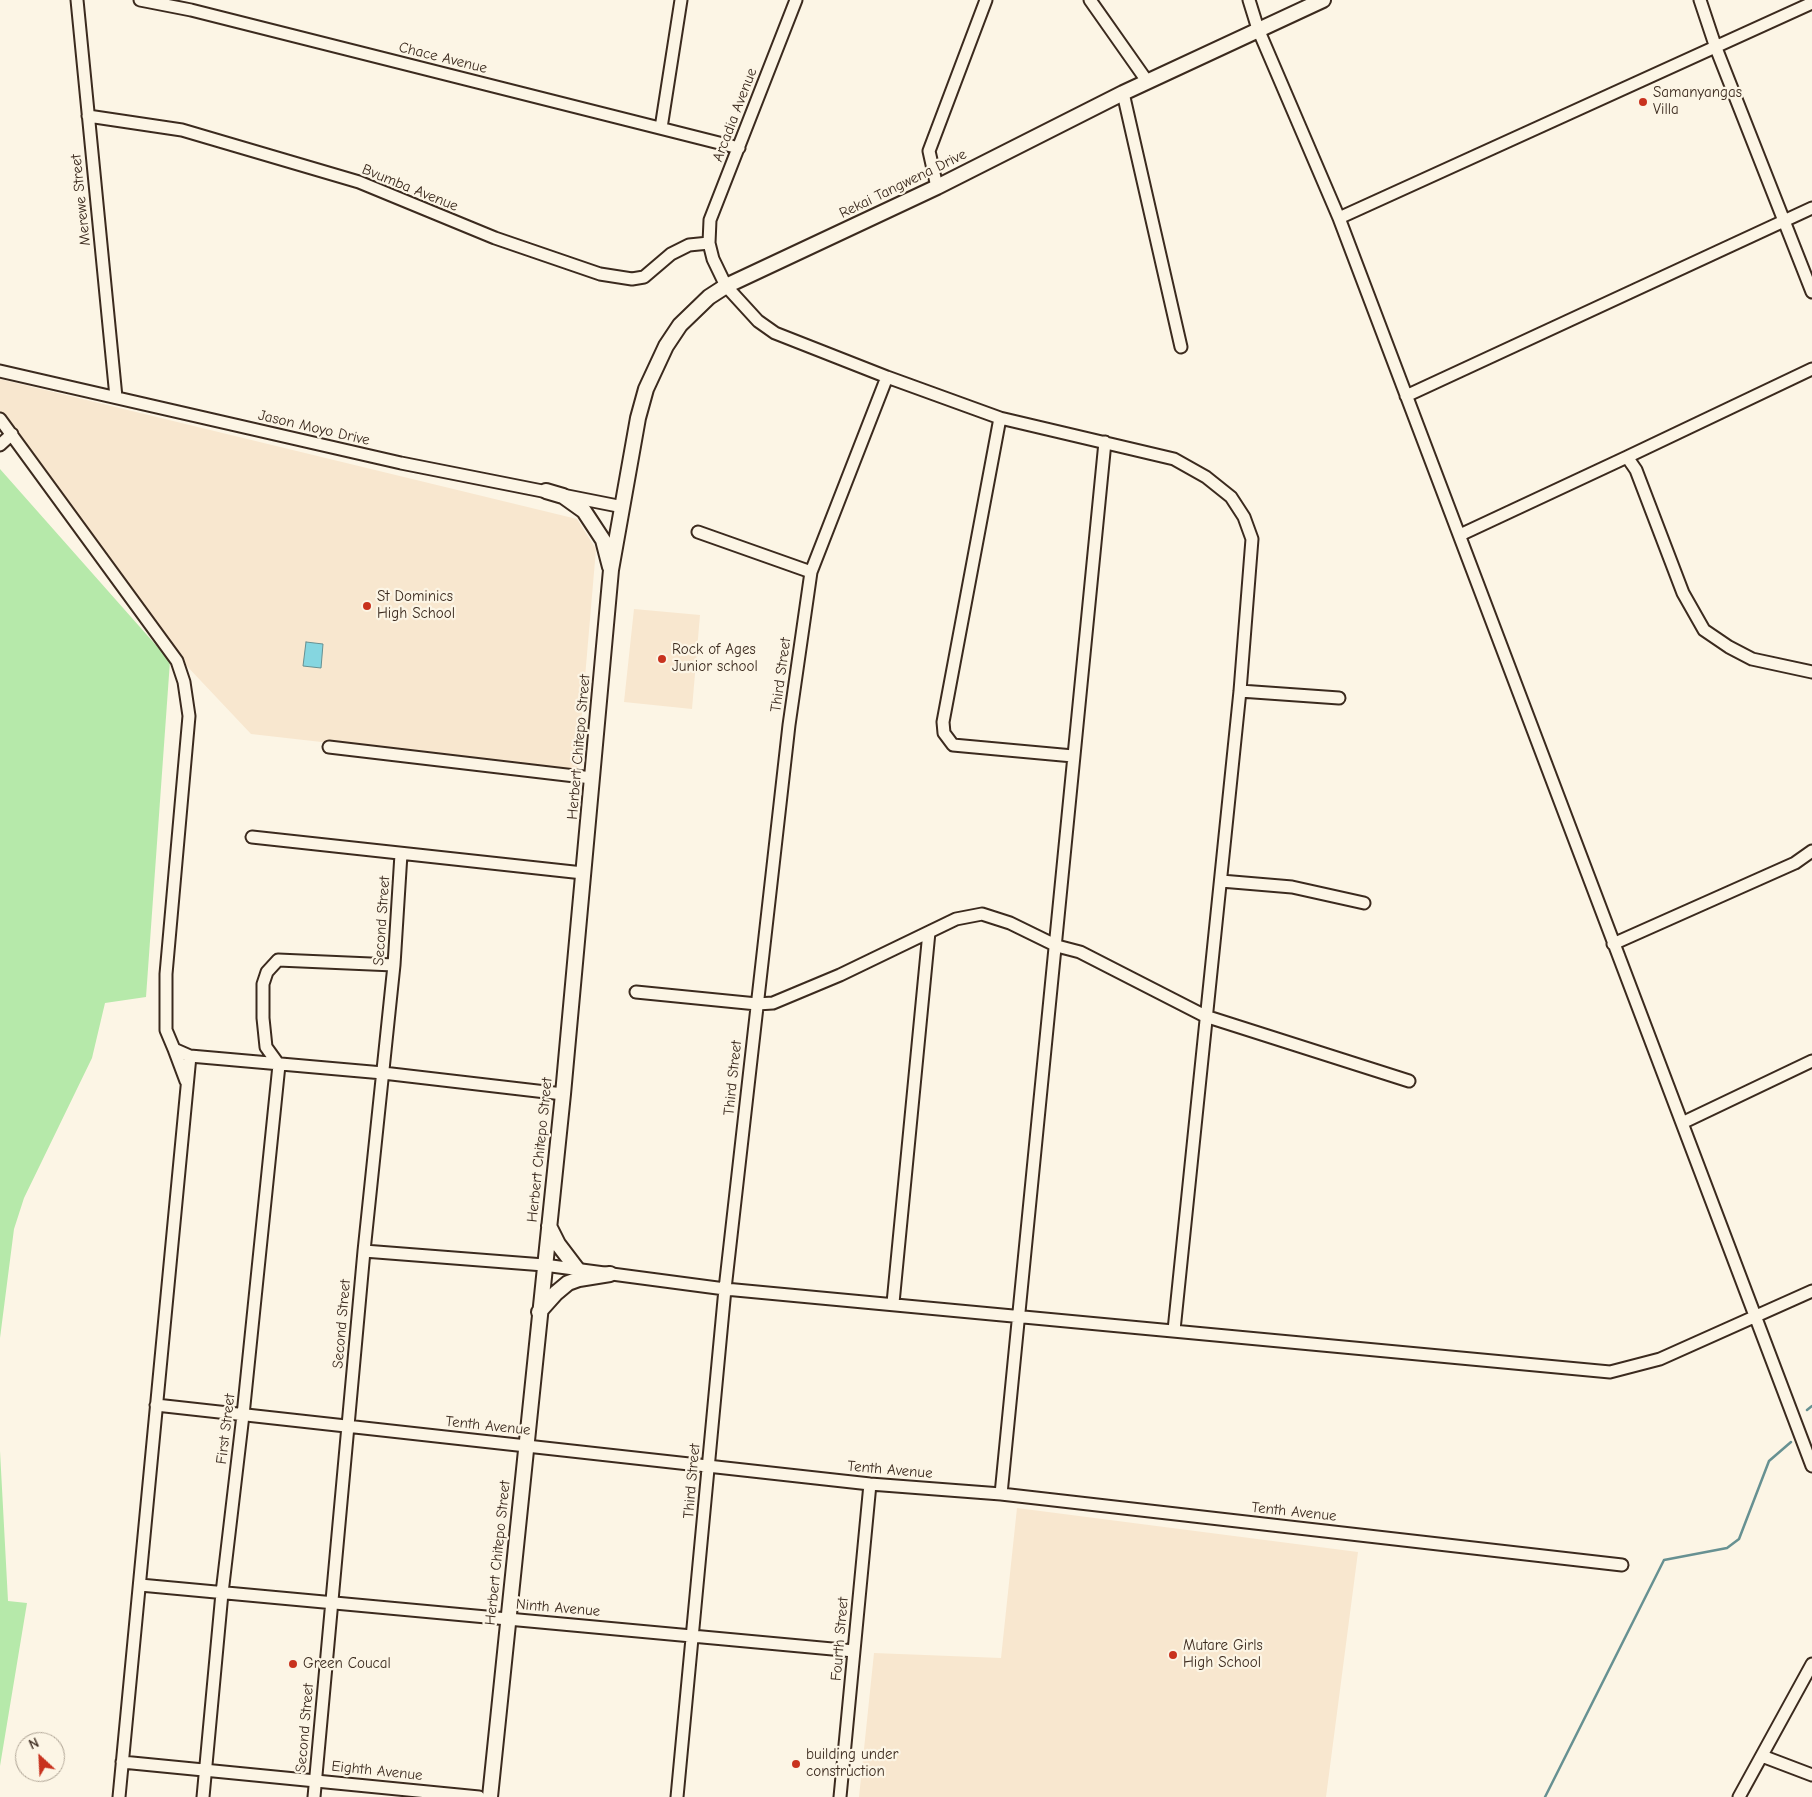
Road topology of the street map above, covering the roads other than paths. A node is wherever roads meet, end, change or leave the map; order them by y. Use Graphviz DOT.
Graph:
graph roads {
  1 [pos="77,0"];
  2 [pos="140,0"];
  3 [pos="681,0"];
  4 [pos="796,0"];
  5 [pos="986,0"];
  6 [pos="1090,0"];
  7 [pos="1249,0"];
  8 [pos="1323,0"];
  9 [pos="1700,0"];
  10 [pos="1812,2"];
  11 [pos="1258,29"];
  12 [pos="1716,48"];
  13 [pos="1147,81"];
  14 [pos="1123,93"];
  15 [pos="88,116"];
  16 [pos="661,128"];
  17 [pos="739,148"];
  18 [pos="937,187"];
  19 [pos="1812,208"];
  20 [pos="1339,218"];
  21 [pos="1785,221"];
  22 [pos="709,243"];
  23 [pos="726,286"];
  24 [pos="1812,292"];
  25 [pos="1181,347"];
  26 [pos="1812,369"];
  27 [pos="0,371"];
  28 [pos="888,377"];
  29 [pos="1406,396"];
  30 [pos="116,397"];
  31 [pos="0,418"];
  32 [pos="1000,418"];
  33 [pos="12,434"];
  34 [pos="1105,442"];
  35 [pos="0,445"];
  36 [pos="1627,457"];
  37 [pos="546,491"];
  38 [pos="623,507"];
  39 [pos="698,532"];
  40 [pos="1460,535"];
  41 [pos="611,570"];
  42 [pos="811,572"];
  43 [pos="1812,672"];
  44 [pos="1240,691"];
  45 [pos="1339,698"];
  46 [pos="329,747"];
  47 [pos="1073,756"];
  48 [pos="592,778"];
  49 [pos="252,837"];
  50 [pos="1812,851"];
  51 [pos="401,854"];
  52 [pos="583,873"];
  53 [pos="1221,881"];
  54 [pos="1364,903"];
  55 [pos="929,932"];
  56 [pos="1613,944"];
  57 [pos="1057,946"];
  58 [pos="394,965"];
  59 [pos="636,992"];
  60 [pos="757,1004"];
  61 [pos="1205,1016"];
  62 [pos="174,1049"];
  63 [pos="190,1056"];
  64 [pos="1812,1062"];
  65 [pos="279,1065"];
  66 [pos="383,1073"];
  67 [pos="1409,1080"];
  68 [pos="186,1083"];
  69 [pos="563,1094"];
  70 [pos="1682,1123"];
  71 [pos="549,1225"];
  72 [pos="364,1251"];
  73 [pos="544,1265"];
  74 [pos="577,1269"];
  75 [pos="610,1274"];
  76 [pos="725,1289"];
  77 [pos="1812,1291"];
  78 [pos="893,1303"];
  79 [pos="539,1312"];
  80 [pos="1018,1315"];
  81 [pos="1757,1317"];
  82 [pos="1174,1330"];
  83 [pos="156,1406"];
  84 [pos="244,1415"];
  85 [pos="347,1426"];
  86 [pos="525,1445"];
  87 [pos="708,1466"];
  88 [pos="1812,1466"];
  89 [pos="870,1484"];
  90 [pos="1001,1494"];
  91 [pos="1622,1565"];
  92 [pos="140,1585"];
  93 [pos="222,1592"];
  94 [pos="330,1602"];
  95 [pos="508,1618"];
  96 [pos="692,1636"];
  97 [pos="854,1651"];
  98 [pos="1812,1664"];
  99 [pos="1762,1756"];
  100 [pos="122,1762"];
  101 [pos="206,1770"];
  102 [pos="1812,1775"];
  103 [pos="316,1780"];
  104 [pos="119,1797"];
  105 [pos="203,1797"];
  106 [pos="314,1797"];
  107 [pos="479,1797"];
  108 [pos="490,1797"];
  109 [pos="677,1797"];
  110 [pos="840,1797"];
  111 [pos="1739,1797"];
  1 -- 15 [label="street, Merewe Street"];
  2 -- 16 [label="street, Chace Avenue"];
  3 -- 16 [label="street"];
  4 -- 17 [label="street, Arcadia Avenue"];
  5 -- 18 [label="street"];
  6 -- 13 [label="street"];
  7 -- 11 [label="street"];
  8 -- 11 [label="main road, Rekai Tangwena Drive"];
  9 -- 12 [label="street"];
  10 -- 12 [label="street"];
  11 -- 13 [label="main road, Rekai Tangwena Drive"];
  11 -- 20 [label="street"];
  12 -- 20 [label="street"];
  12 -- 21 [label="street"];
  13 -- 14 [label="main road, Rekai Tangwena Drive"];
  14 -- 18 [label="main road, Rekai Tangwena Drive"];
  14 -- 25 [label="street"];
  15 -- 22 [label="street, Bvumba Avenue"];
  15 -- 30 [label="street, Merewe Street"];
  16 -- 17 [label="street, Chace Avenue"];
  17 -- 22 [label="street, Arcadia Avenue"];
  18 -- 23 [label="main road, Rekai Tangwena Drive"];
  19 -- 21 [label="street"];
  20 -- 29 [label="street"];
  21 -- 24 [label="street"];
  21 -- 29 [label="street"];
  22 -- 23 [label="street"];
  23 -- 28 [label="street"];
  23 -- 38 [label="main road, Rekai Tangwena Drive"];
  26 -- 36 [label="street"];
  27 -- 30 [label="street, Jason Moyo Drive"];
  28 -- 32 [label="street"];
  28 -- 42 [label="street, Third Street"];
  29 -- 40 [label="street"];
  30 -- 37 [label="street, Jason Moyo Drive"];
  31 -- 33 [label="street"];
  32 -- 34 [label="street"];
  32 -- 47 [label="street"];
  33 -- 35 [label="street"];
  33 -- 62 [label="street"];
  34 -- 44 [label="street"];
  34 -- 47 [label="street"];
  36 -- 40 [label="street"];
  36 -- 43 [label="street"];
  37 -- 38 [label="street, Jason Moyo Drive"];
  37 -- 41 [label="main road"];
  38 -- 41 [label="main road, Herbert Chitepo Street"];
  39 -- 42 [label="street"];
  40 -- 56 [label="street"];
  41 -- 48 [label="main road, Herbert Chitepo Street"];
  42 -- 60 [label="street, Third Street"];
  44 -- 45 [label="street"];
  44 -- 53 [label="street"];
  46 -- 48 [label="street"];
  47 -- 57 [label="street"];
  48 -- 52 [label="main road, Herbert Chitepo Street"];
  49 -- 51 [label="street"];
  50 -- 56 [label="street"];
  51 -- 52 [label="street"];
  51 -- 58 [label="street, Second Street"];
  52 -- 69 [label="main road, Herbert Chitepo Street"];
  53 -- 54 [label="street"];
  53 -- 61 [label="street"];
  55 -- 57 [label="street"];
  55 -- 60 [label="street"];
  55 -- 78 [label="street"];
  56 -- 70 [label="street"];
  57 -- 61 [label="street"];
  57 -- 80 [label="street"];
  58 -- 65 [label="street"];
  58 -- 66 [label="street, Second Street"];
  59 -- 60 [label="street"];
  60 -- 76 [label="street, Third Street"];
  61 -- 67 [label="street"];
  61 -- 82 [label="street"];
  62 -- 63 [label="street"];
  62 -- 68 [label="street"];
  63 -- 65 [label="street"];
  63 -- 68 [label="street"];
  64 -- 70 [label="street"];
  65 -- 66 [label="street"];
  65 -- 84 [label="street, First Street"];
  66 -- 69 [label="street"];
  66 -- 72 [label="street, Second Street"];
  68 -- 83 [label="street"];
  69 -- 71 [label="main road, Herbert Chitepo Street"];
  70 -- 81 [label="street"];
  71 -- 73 [label="main road, Herbert Chitepo Street"];
  71 -- 74 [label="main road"];
  72 -- 73 [label="street"];
  72 -- 85 [label="street, Second Street"];
  73 -- 74 [label="street"];
  73 -- 79 [label="main road, Herbert Chitepo Street"];
  74 -- 75 [label="street"];
  75 -- 76 [label="street"];
  75 -- 79 [label="main road"];
  76 -- 78 [label="street"];
  76 -- 87 [label="street, Third Street"];
  77 -- 81 [label="street"];
  78 -- 80 [label="street"];
  79 -- 86 [label="main road, Herbert Chitepo Street"];
  80 -- 82 [label="street"];
  80 -- 90 [label="street"];
  81 -- 82 [label="street"];
  81 -- 88 [label="street"];
  83 -- 84 [label="street, Tenth Avenue"];
  83 -- 92 [label="street"];
  84 -- 85 [label="street, Tenth Avenue"];
  84 -- 93 [label="street, First Street"];
  85 -- 86 [label="street, Tenth Avenue"];
  85 -- 94 [label="street, Second Street"];
  86 -- 87 [label="street, Tenth Avenue"];
  86 -- 95 [label="main road, Herbert Chitepo Street"];
  87 -- 89 [label="street, Tenth Avenue"];
  87 -- 96 [label="street, Third Street"];
  89 -- 90 [label="street, Tenth Avenue"];
  89 -- 97 [label="street, Fourth Street"];
  90 -- 91 [label="street, Tenth Avenue"];
  92 -- 93 [label="street, Ninth Avenue"];
  92 -- 100 [label="street"];
  93 -- 94 [label="street, Ninth Avenue"];
  93 -- 101 [label="street, First Street"];
  94 -- 95 [label="street, Ninth Avenue"];
  94 -- 103 [label="street, Second Street"];
  95 -- 96 [label="street, Ninth Avenue"];
  95 -- 108 [label="main road, Herbert Chitepo Street"];
  96 -- 97 [label="street, Ninth Avenue"];
  96 -- 109 [label="street, Third Street"];
  97 -- 110 [label="street, Fourth Street"];
  98 -- 99 [label="street"];
  99 -- 102 [label="street"];
  99 -- 111 [label="street"];
  100 -- 101 [label="street, Eighth Avenue"];
  100 -- 104 [label="street"];
  101 -- 103 [label="street, Eighth Avenue"];
  101 -- 105 [label="street, First Street"];
  103 -- 106 [label="street, Second Street"];
  103 -- 107 [label="street, Eighth Avenue"];
}
